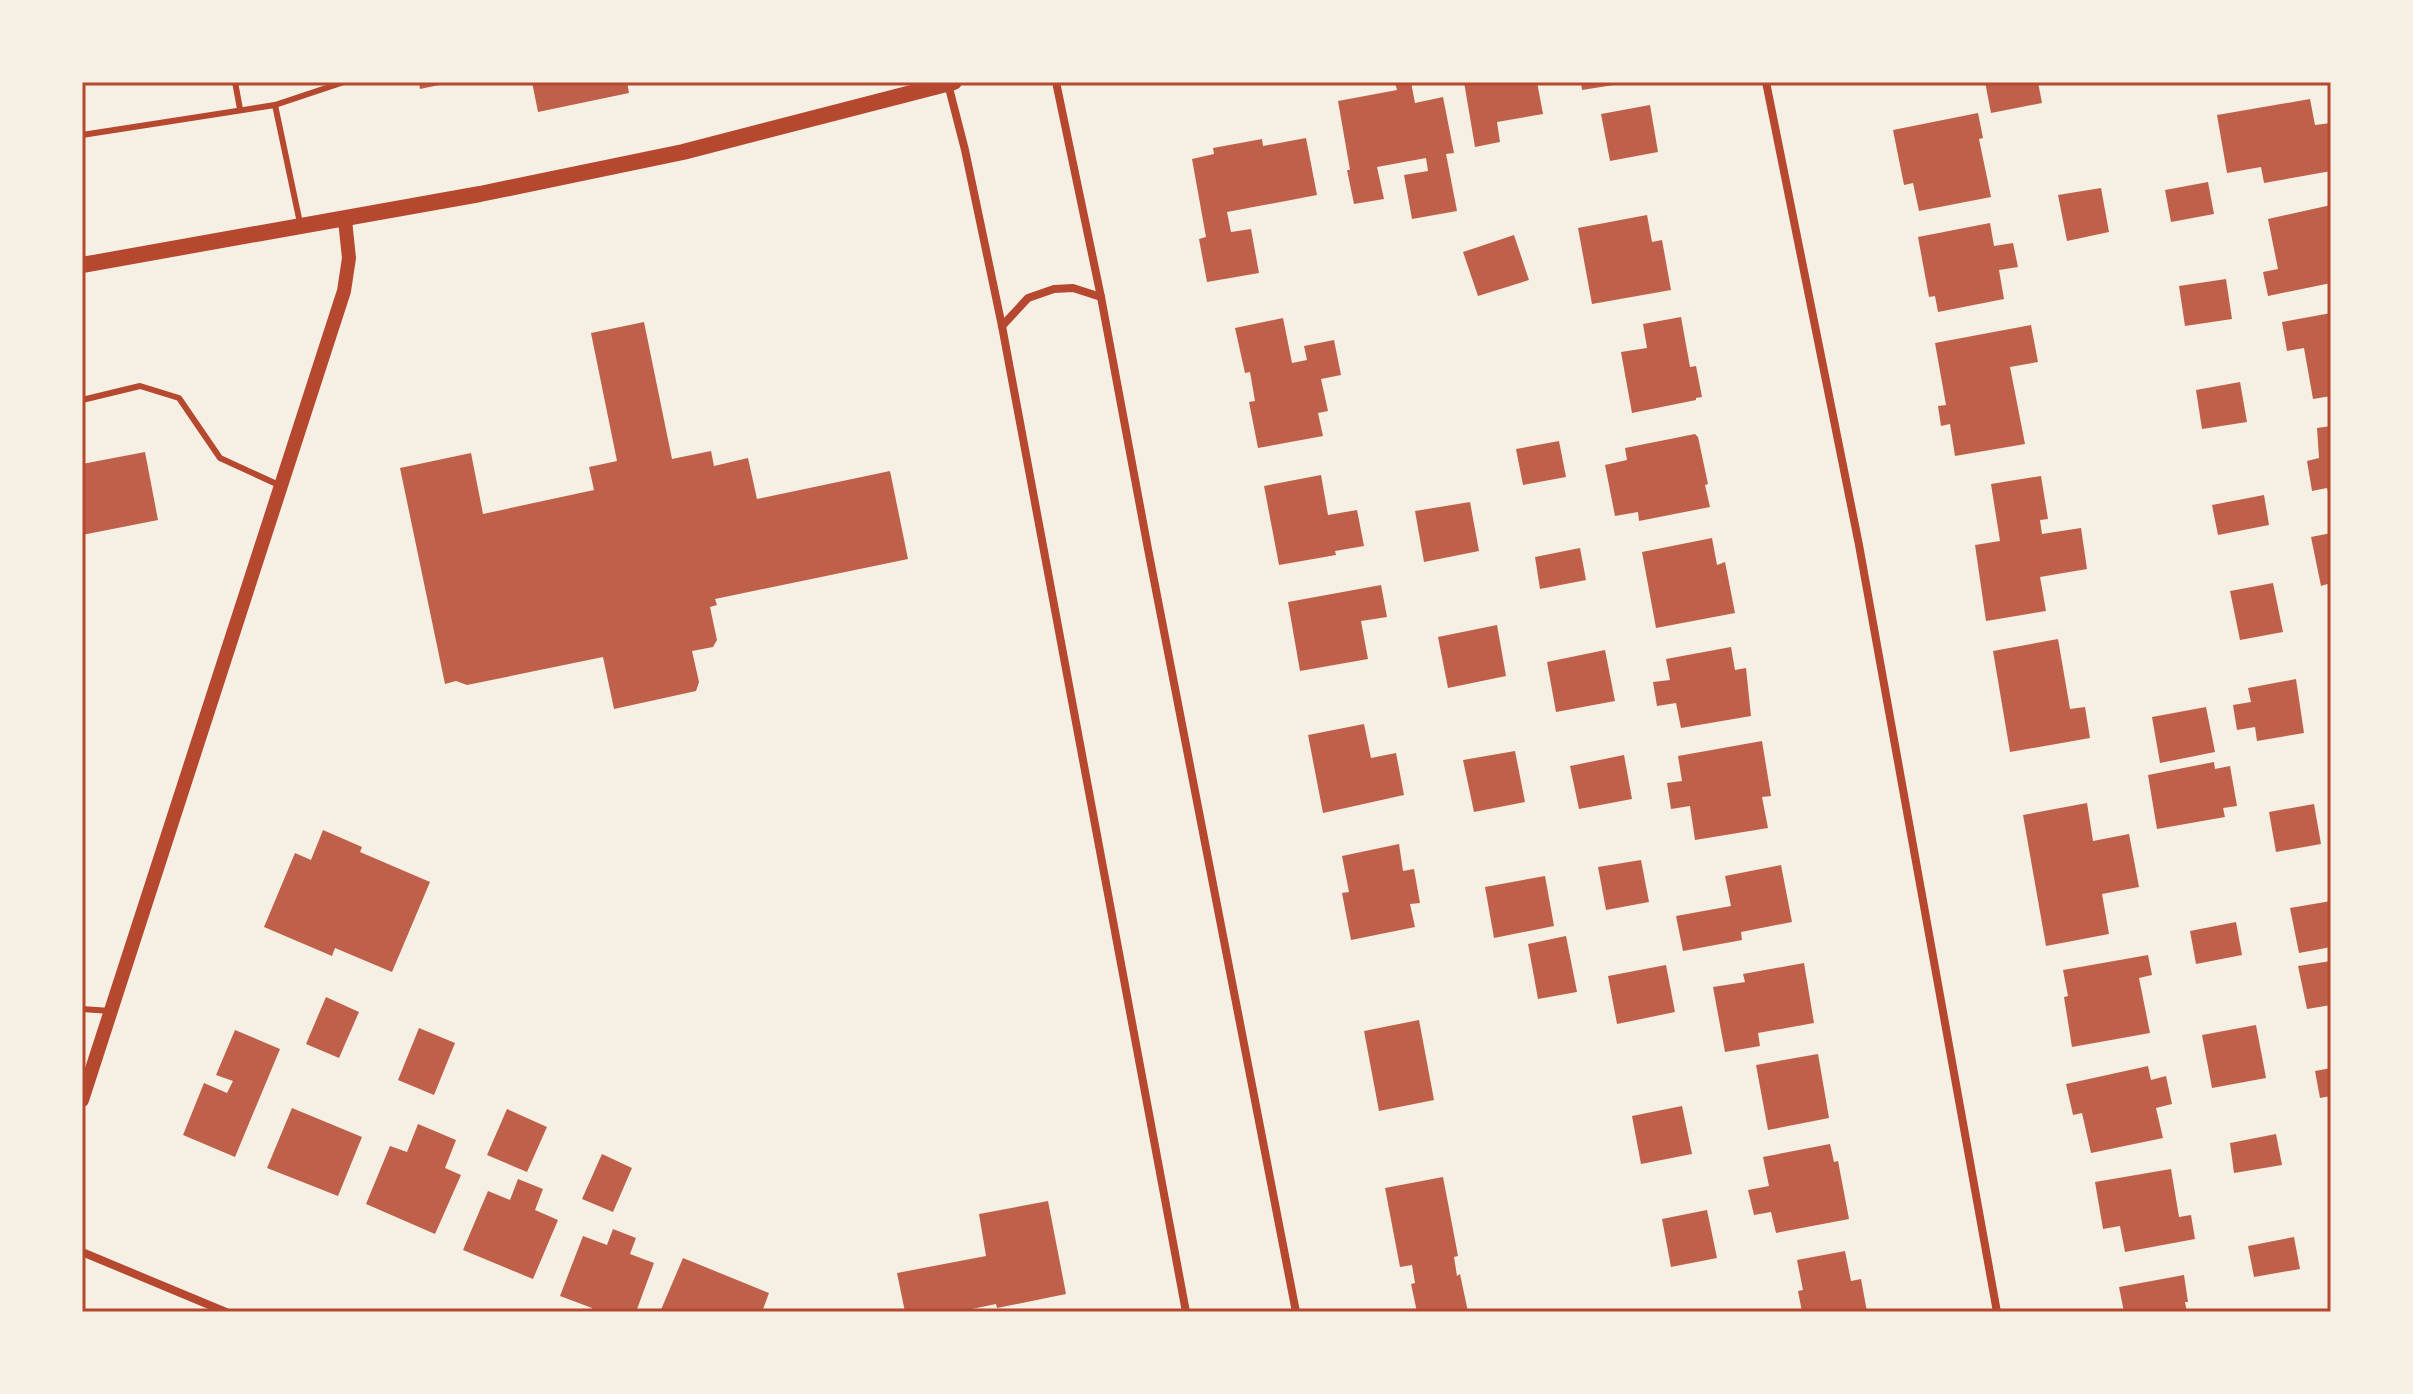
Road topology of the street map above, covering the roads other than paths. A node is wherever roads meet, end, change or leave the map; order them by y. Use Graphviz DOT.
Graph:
graph roads {
  1 [pos="235,82"];
  2 [pos="344,82"];
  3 [pos="1056,82"];
  4 [pos="1766,82"];
  5 [pos="951,83"];
  6 [pos="275,105"];
  7 [pos="240,109"];
  8 [pos="82,135"];
  9 [pos="345,220"];
  10 [pos="301,226"];
  11 [pos="82,265"];
  12 [pos="1101,297"];
  13 [pos="1002,326"];
  14 [pos="82,400"];
  15 [pos="281,486"];
  16 [pos="82,1009"];
  17 [pos="111,1011"];
  18 [pos="82,1100"];
  19 [pos="82,1252"];
  20 [pos="226,1312"];
  21 [pos="1186,1312"];
  22 [pos="1296,1312"];
  23 [pos="1997,1312"];
  1 -- 7 [label="lane"];
  2 -- 6 [label="lane"];
  3 -- 12 [label="street"];
  4 -- 23 [label="street"];
  5 -- 9 [label="main road"];
  5 -- 13 [label="street"];
  6 -- 7 [label="lane"];
  6 -- 10 [label="lane"];
  7 -- 8 [label="lane"];
  9 -- 10 [label="main road"];
  9 -- 15 [label="street"];
  10 -- 11 [label="main road"];
  12 -- 13 [label="street"];
  12 -- 22 [label="street"];
  13 -- 21 [label="street"];
  14 -- 15 [label="lane"];
  15 -- 17 [label="street"];
  16 -- 17 [label="lane"];
  17 -- 18 [label="street"];
  19 -- 20 [label="street"];
}
